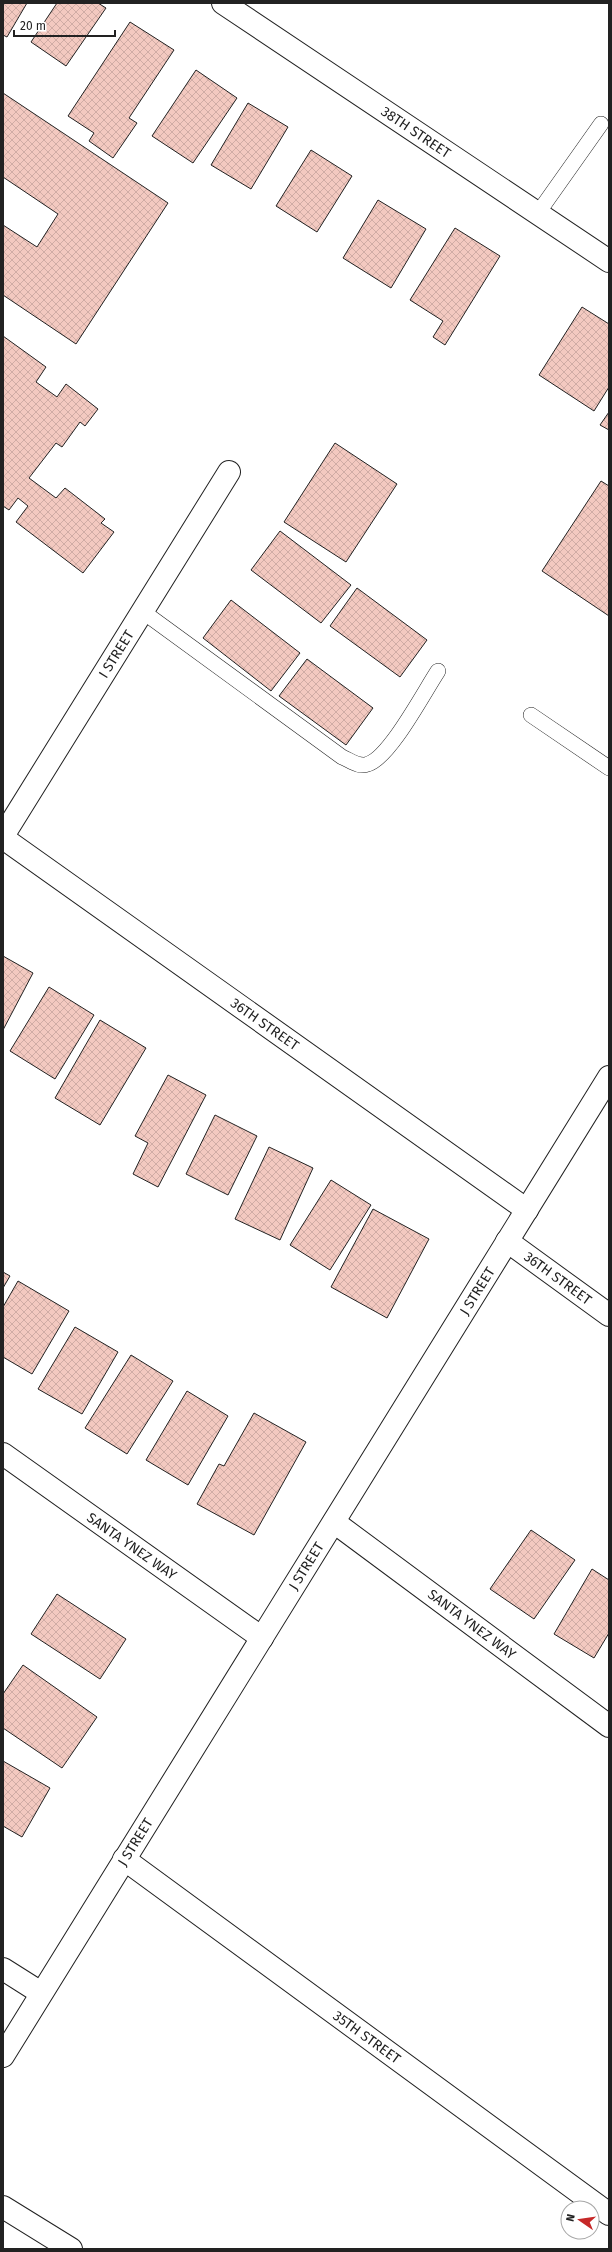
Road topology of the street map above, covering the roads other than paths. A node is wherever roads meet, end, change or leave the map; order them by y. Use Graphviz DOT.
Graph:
graph roads {
  1 [pos="223,3"];
  2 [pos="601,124"];
  3 [pos="538,213"];
  4 [pos="609,261"];
  5 [pos="229,472"];
  6 [pos="142,611"];
  7 [pos="438,671"];
  8 [pos="531,715"];
  9 [pos="609,768"];
  10 [pos="3,837"];
  11 [pos="609,1077"];
  12 [pos="527,1210"];
  13 [pos="507,1241"];
  14 [pos="609,1315"];
  15 [pos="3,1455"];
  16 [pos="334,1522"];
  17 [pos="262,1638"];
  18 [pos="609,1726"];
  19 [pos="124,1859"];
  20 [pos="3,1969"];
  21 [pos="42,1994"];
  22 [pos="3,2056"];
  23 [pos="3,2207"];
  24 [pos="609,2214"];
  25 [pos="70,2249"];
  1 -- 3 [label="street, 38TH STREET"];
  2 -- 3 [label="lane"];
  3 -- 4 [label="street, 38TH STREET"];
  5 -- 6 [label="street, I STREET"];
  6 -- 7 [label="lane"];
  6 -- 10 [label="street, I STREET"];
  8 -- 9 [label="lane"];
  10 -- 12 [label="street, 36TH STREET"];
  11 -- 12 [label="street, J STREET"];
  12 -- 13 [label="street, J STREET"];
  13 -- 14 [label="street, 36TH STREET"];
  13 -- 16 [label="street, J STREET"];
  15 -- 17 [label="street, SANTA YNEZ WAY"];
  16 -- 17 [label="street, J STREET"];
  16 -- 18 [label="street, SANTA YNEZ WAY"];
  17 -- 19 [label="street, J STREET"];
  19 -- 21 [label="street, J STREET"];
  19 -- 24 [label="street, 35TH STREET"];
  20 -- 21 [label="street"];
  21 -- 22 [label="street, J STREET"];
  23 -- 25 [label="street"];
}
